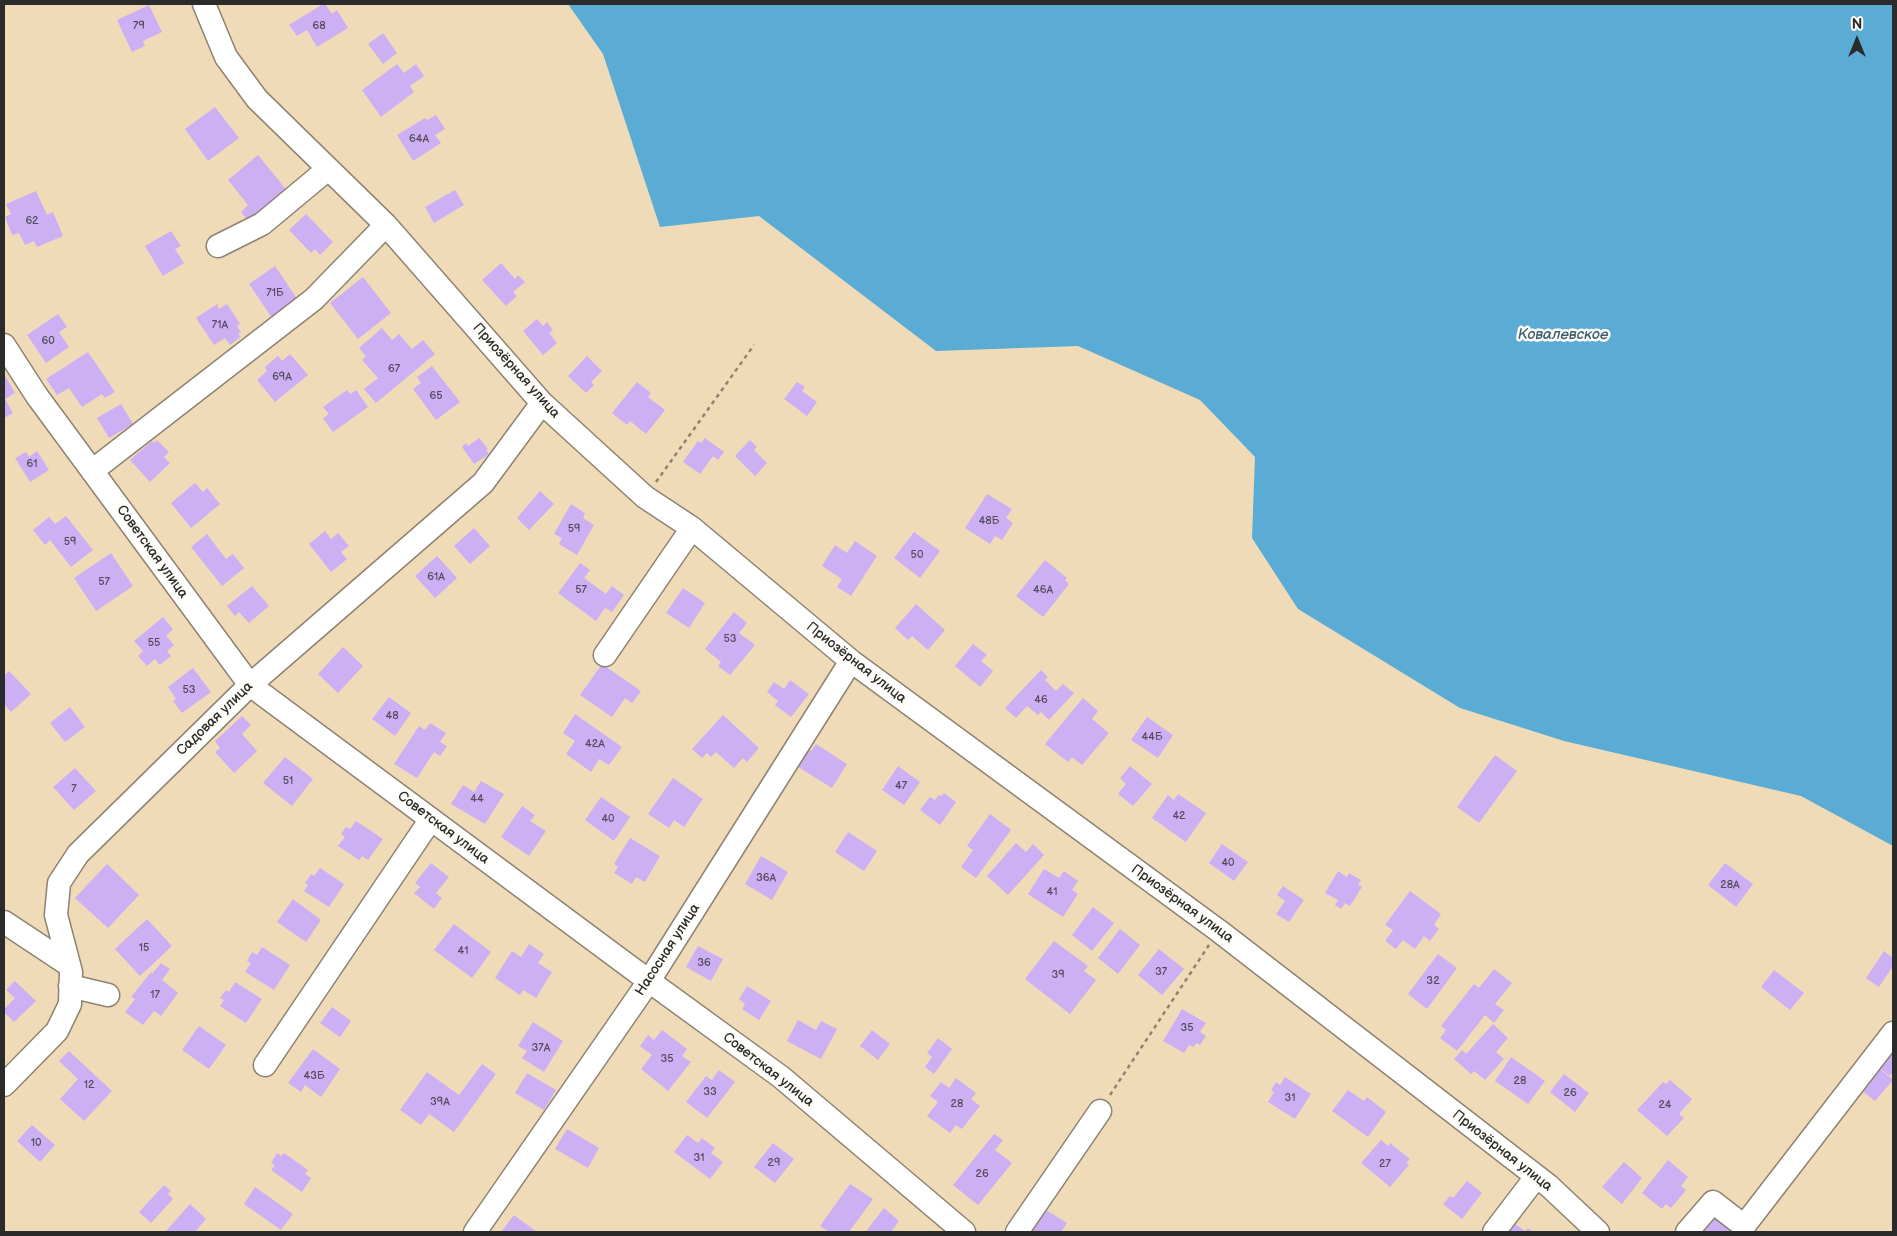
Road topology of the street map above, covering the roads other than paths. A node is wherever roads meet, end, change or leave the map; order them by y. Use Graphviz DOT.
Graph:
graph roads {
  1 [pos="204,4"];
  2 [pos="328,169"];
  3 [pos="386,225"];
  4 [pos="218,246"];
  5 [pos="4,345"];
  6 [pos="542,403"];
  7 [pos="92,471"];
  8 [pos="692,528"];
  9 [pos="605,655"];
  10 [pos="851,662"];
  11 [pos="250,685"];
  12 [pos="431,819"];
  13 [pos="4,922"];
  14 [pos="70,976"];
  15 [pos="649,981"];
  16 [pos="108,995"];
  17 [pos="1893,1033"];
  18 [pos="265,1065"];
  19 [pos="4,1085"];
  20 [pos="1100,1111"];
  21 [pos="1536,1176"];
  22 [pos="475,1232"];
  23 [pos="964,1232"];
  24 [pos="1017,1232"];
  25 [pos="1494,1232"];
  26 [pos="1598,1232"];
  27 [pos="1687,1232"];
  1 -- 2 [label="street, Приозёрная улица"];
  2 -- 3 [label="street, Приозёрная улица"];
  2 -- 4 [label="street"];
  3 -- 6 [label="street, Приозёрная улица"];
  3 -- 7 [label="street"];
  5 -- 7 [label="street, Советская улица"];
  6 -- 8 [label="street, Приозёрная улица"];
  6 -- 11 [label="street, Садовая улица"];
  7 -- 11 [label="street, Советская улица"];
  8 -- 9 [label="street"];
  8 -- 10 [label="street, Приозёрная улица"];
  10 -- 15 [label="street, Насосная улица"];
  10 -- 21 [label="street, Приозёрная улица"];
  11 -- 12 [label="street, Советская улица"];
  11 -- 14 [label="street, Садовая улица"];
  12 -- 15 [label="street, Советская улица"];
  12 -- 18 [label="street"];
  13 -- 14 [label="street"];
  14 -- 16 [label="street"];
  14 -- 19 [label="street, Садовая улица"];
  15 -- 22 [label="street, Насосная улица"];
  15 -- 23 [label="street, Советская улица"];
  17 -- 27 [label="street"];
  20 -- 24 [label="street"];
  21 -- 25 [label="street"];
  21 -- 26 [label="street, Приозёрная улица"];
}
